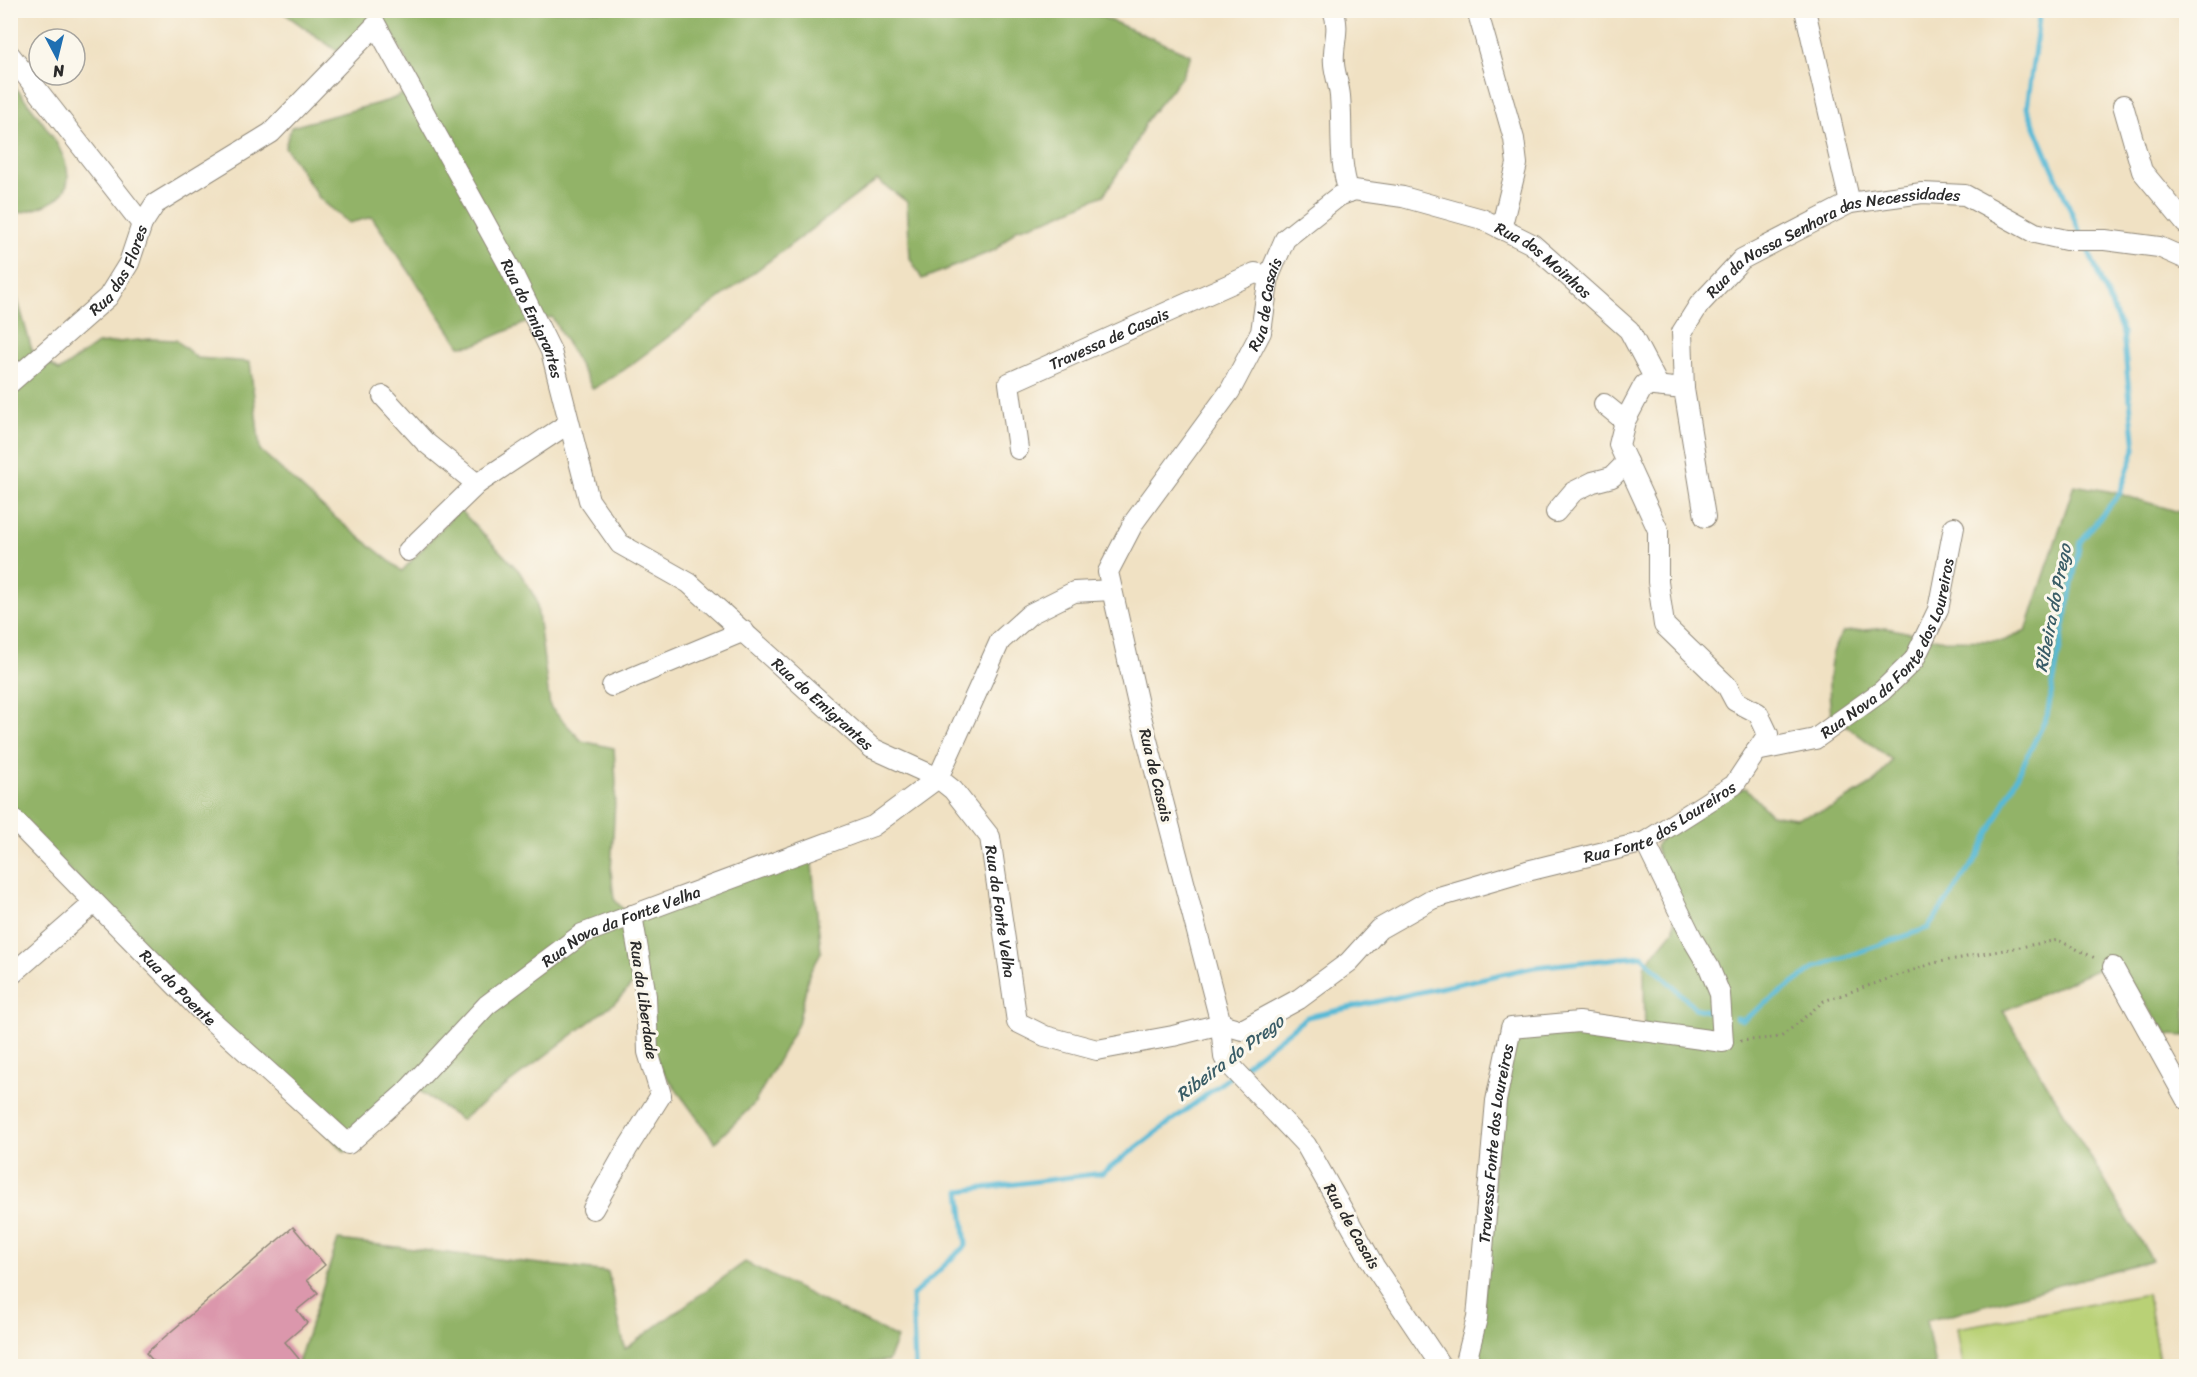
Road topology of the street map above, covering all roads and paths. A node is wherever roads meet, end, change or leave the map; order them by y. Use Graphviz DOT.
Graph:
graph roads {
  1 [pos="1334,10"];
  2 [pos="1477,10"];
  3 [pos="1805,10"];
  4 [pos="10,55"];
  5 [pos="2123,105"];
  6 [pos="1349,192"];
  7 [pos="1850,203"];
  8 [pos="142,224"];
  9 [pos="2187,224"];
  10 [pos="1501,229"];
  11 [pos="2187,259"];
  12 [pos="1269,276"];
  13 [pos="10,383"];
  14 [pos="1658,385"];
  15 [pos="1684,389"];
  16 [pos="383,396"];
  17 [pos="1604,404"];
  18 [pos="1624,421"];
  19 [pos="569,423"];
  20 [pos="1018,449"];
  21 [pos="1627,462"];
  22 [pos="477,484"];
  23 [pos="1556,512"];
  24 [pos="1705,517"];
  25 [pos="1954,527"];
  26 [pos="408,550"];
  27 [pos="1112,590"];
  28 [pos="744,631"];
  29 [pos="612,686"];
  30 [pos="1756,752"];
  31 [pos="938,778"];
  32 [pos="10,816"];
  33 [pos="1645,842"];
  34 [pos="94,903"];
  35 [pos="632,915"];
  36 [pos="2114,967"];
  37 [pos="10,976"];
  38 [pos="1221,1024"];
  39 [pos="1723,1042"];
  40 [pos="2187,1099"];
  41 [pos="348,1144"];
  42 [pos="594,1209"];
  43 [pos="1441,1366"];
  44 [pos="1465,1366"];
  1 -- 6 [label="street"];
  2 -- 10 [label="street, Rua dos Moinhos"];
  3 -- 7 [label="street"];
  4 -- 8 [label="street, Rua das Flores"];
  5 -- 9 [label="street"];
  6 -- 10 [label="street"];
  6 -- 12 [label="street, Rua de Casais"];
  7 -- 11 [label="street, Rua da Nossa Senhora das Necessidades"];
  7 -- 15 [label="street, Rua da Nossa Senhora das Necessidades"];
  8 -- 13 [label="street, Rua das Flores"];
  8 -- 19 [label="street, Rua do Emigrantes"];
  10 -- 14 [label="street, Rua dos Moinhos"];
  12 -- 20 [label="street, Travessa de Casais"];
  12 -- 27 [label="street, Rua de Casais"];
  14 -- 15 [label="street"];
  14 -- 18 [label="street, Rua Fonte dos Loureiros"];
  15 -- 24 [label="street, Rua da Nossa Senhora das Necessidades"];
  16 -- 22 [label="street"];
  17 -- 18 [label="street"];
  18 -- 21 [label="street, Rua Fonte dos Loureiros"];
  19 -- 22 [label="street"];
  19 -- 28 [label="street, Rua do Emigrantes"];
  21 -- 23 [label="street"];
  21 -- 30 [label="street, Rua Fonte dos Loureiros"];
  22 -- 26 [label="street"];
  25 -- 30 [label="street, Rua Nova da Fonte dos Loureiros"];
  27 -- 31 [label="street"];
  27 -- 38 [label="street, Rua de Casais"];
  28 -- 29 [label="street"];
  28 -- 31 [label="street, Rua do Emigrantes"];
  30 -- 33 [label="street, Rua Fonte dos Loureiros"];
  31 -- 35 [label="street, Rua Nova da Fonte Velha"];
  31 -- 38 [label="street, Rua da Fonte Velha"];
  32 -- 34 [label="street, Rua do Poente"];
  33 -- 38 [label="street, Rua Fonte dos Loureiros"];
  33 -- 39 [label="street"];
  34 -- 37 [label="street"];
  34 -- 41 [label="street, Rua do Poente"];
  35 -- 41 [label="street, Rua Nova da Fonte Velha"];
  35 -- 42 [label="street, Rua da Liberdade"];
  36 -- 39 [label="path"];
  36 -- 40 [label="street"];
  38 -- 43 [label="street, Rua de Casais"];
  39 -- 44 [label="street, Travessa Fonte dos Loureiros"];
}
